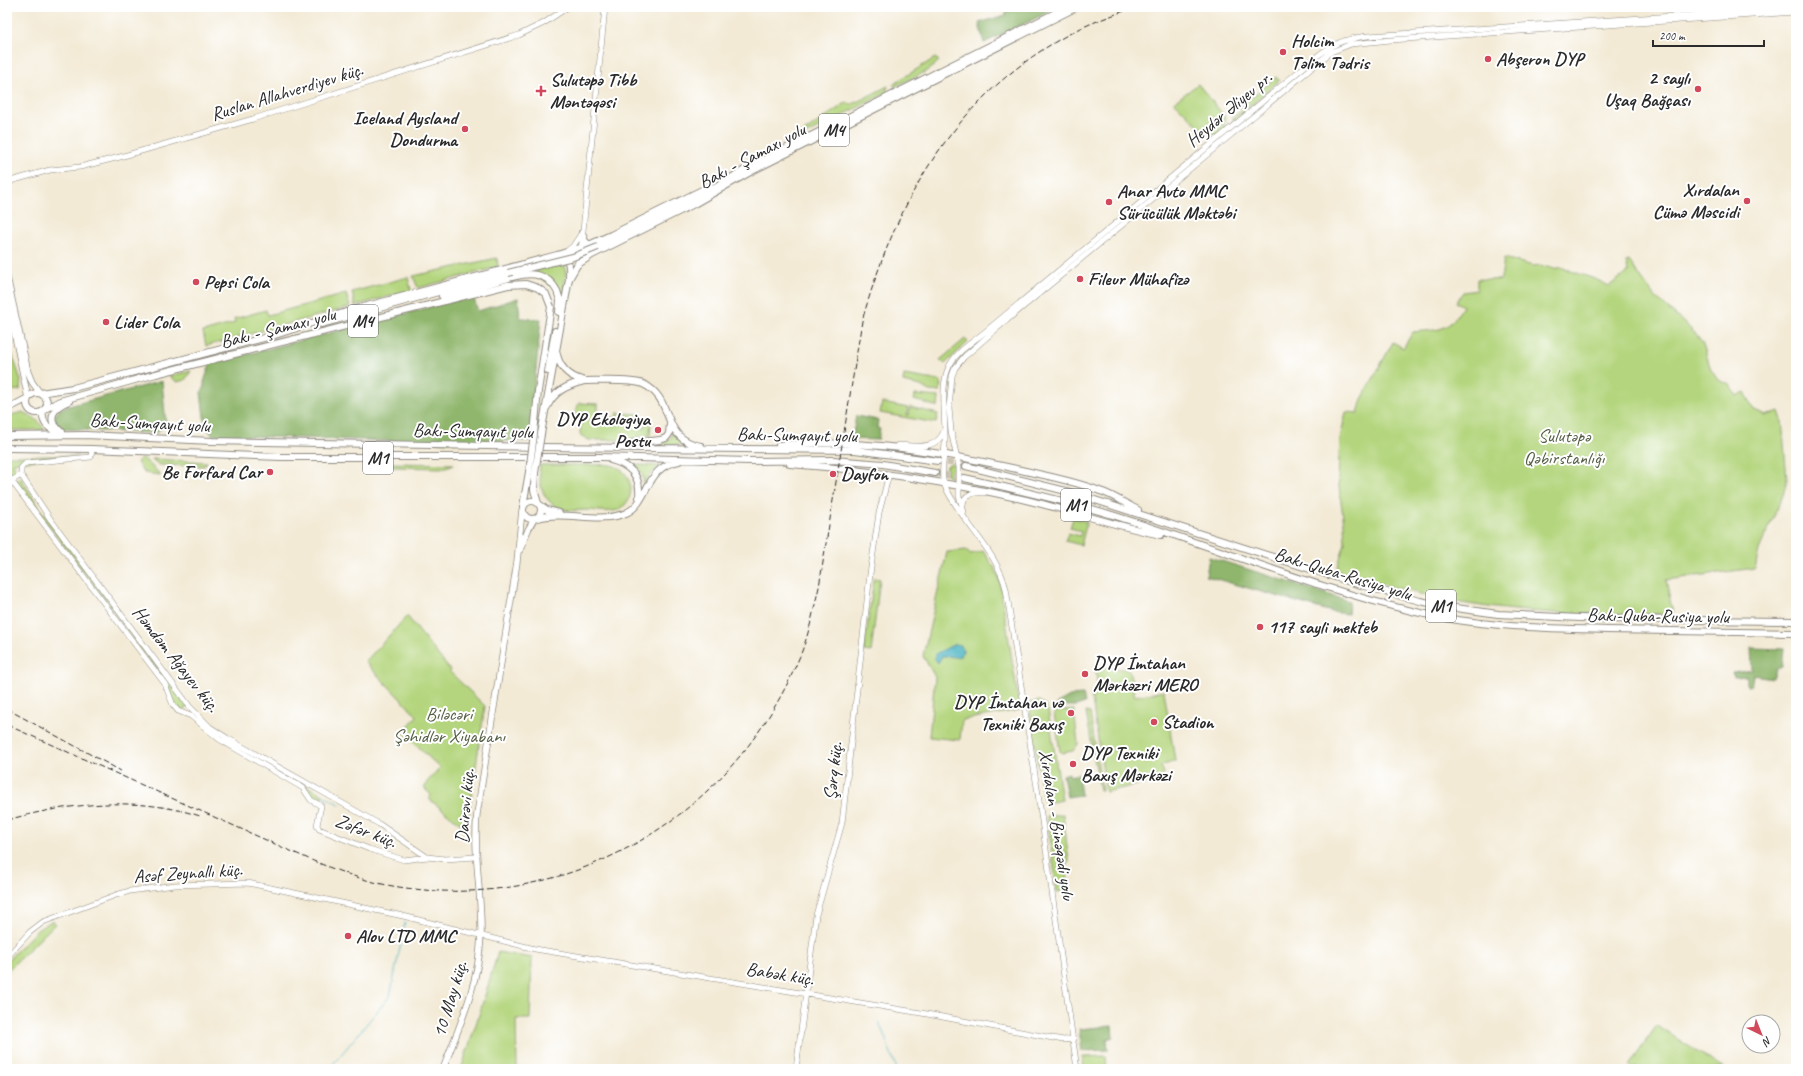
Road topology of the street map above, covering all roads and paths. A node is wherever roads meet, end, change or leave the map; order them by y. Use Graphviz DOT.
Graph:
graph roads {
  1 [pos="568,7"];
  2 [pos="605,7"];
  3 [pos="1067,7"];
  4 [pos="1077,7"];
  5 [pos="1796,8"];
  6 [pos="1796,12"];
  7 [pos="1532,28"];
  8 [pos="755,164"];
  9 [pos="7,182"];
  10 [pos="582,234"];
  11 [pos="589,245"];
  12 [pos="581,248"];
  13 [pos="564,253"];
  14 [pos="557,255"];
  15 [pos="592,255"];
  16 [pos="543,259"];
  17 [pos="577,265"];
  18 [pos="7,277"];
  19 [pos="569,279"];
  20 [pos="543,291"];
  21 [pos="10,300"];
  22 [pos="354,315"];
  23 [pos="272,336"];
  24 [pos="556,349"];
  25 [pos="586,381"];
  26 [pos="97,390"];
  27 [pos="40,393"];
  28 [pos="947,395"];
  29 [pos="28,398"];
  30 [pos="7,409"];
  31 [pos="43,410"];
  32 [pos="543,416"];
  33 [pos="669,421"];
  34 [pos="945,428"];
  35 [pos="63,432"];
  36 [pos="537,434"];
  37 [pos="86,435"];
  38 [pos="7,436"];
  39 [pos="868,444"];
  40 [pos="593,447"];
  41 [pos="7,448"];
  42 [pos="718,448"];
  43 [pos="748,448"];
  44 [pos="92,449"];
  45 [pos="945,454"];
  46 [pos="600,457"];
  47 [pos="957,457"];
  48 [pos="688,459"];
  49 [pos="749,461"];
  50 [pos="938,461"];
  51 [pos="966,466"];
  52 [pos="532,473"];
  53 [pos="935,473"];
  54 [pos="889,474"];
  55 [pos="7,475"];
  56 [pos="21,475"];
  57 [pos="964,478"];
  58 [pos="11,481"];
  59 [pos="945,485"];
  60 [pos="959,487"];
  61 [pos="998,494"];
  62 [pos="639,500"];
  63 [pos="539,504"];
  64 [pos="963,508"];
  65 [pos="522,509"];
  66 [pos="571,516"];
  67 [pos="1154,518"];
  68 [pos="536,519"];
  69 [pos="969,524"];
  70 [pos="1187,540"];
  71 [pos="517,562"];
  72 [pos="1796,621"];
  73 [pos="1796,632"];
  74 [pos="206,726"];
  75 [pos="427,857"];
  76 [pos="476,857"];
  77 [pos="481,936"];
  78 [pos="7,957"];
  79 [pos="806,994"];
  80 [pos="1074,1039"];
  81 [pos="443,1069"];
  82 [pos="796,1069"];
  83 [pos="1078,1069"];
  1 -- 9 [label="main road, Ruslan Allahverdiyev küç."];
  2 -- 10 [label="main road"];
  3 -- 8 [label="highway, Bakı - Şamaxı yolu / M4"];
  4 -- 15 [label="highway, Bakı - Şamaxı yolu / M4"];
  5 -- 7 [label="main road, Heydər Əliyev pr."];
  6 -- 7 [label="main road, Heydər Əliyev pr."];
  7 -- 28 [label="main road, Heydər Əliyev pr."];
  8 -- 11 [label="highway, Bakı - Şamaxı yolu / M4"];
  8 -- 22 [label="highway, Bakı - Şamaxı yolu / M4, bridge"];
  10 -- 11 [label="highway"];
  10 -- 12 [label="main road"];
  10 -- 13 [label="main road"];
  11 -- 12 [label="highway, Bakı - Şamaxı yolu / M4"];
  11 -- 15 [label="highway"];
  12 -- 13 [label="highway, Bakı - Şamaxı yolu / M4"];
  12 -- 17 [label="main road"];
  13 -- 14 [label="highway, Bakı - Şamaxı yolu / M4"];
  14 -- 16 [label="highway, Bakı - Şamaxı yolu / M4"];
  14 -- 19 [label="highway"];
  15 -- 17 [label="highway, Bakı - Şamaxı yolu"];
  16 -- 20 [label="highway"];
  16 -- 23 [label="highway, Bakı - Şamaxı yolu / M4"];
  17 -- 19 [label="highway"];
  18 -- 21 [label="main road"];
  19 -- 24 [label="highway"];
  20 -- 26 [label="highway, Bakı - Şamaxı yolu / M4"];
  20 -- 36 [label="highway"];
  21 -- 27 [label="main road"];
  21 -- 29 [label="main road"];
  22 -- 23 [label="highway, Bakı - Şamaxı yolu / M4"];
  22 -- 32 [label="highway, bridge"];
  23 -- 27 [label="highway, Bakı - Şamaxı yolu / M4"];
  24 -- 25 [label="highway"];
  24 -- 32 [label="highway"];
  25 -- 32 [label="highway"];
  25 -- 33 [label="highway"];
  26 -- 31 [label="highway, Bakı - Şamaxı yolu / M4"];
  26 -- 35 [label="highway"];
  27 -- 29 [label="highway"];
  27 -- 31 [label="highway"];
  28 -- 34 [label="main road, Heydər Əliyev pr."];
  28 -- 47 [label="main road, Heydər Əliyev pr."];
  29 -- 30 [label="highway"];
  29 -- 31 [label="highway"];
  31 -- 35 [label="highway"];
  32 -- 36 [label="highway"];
  33 -- 40 [label="highway"];
  33 -- 42 [label="highway"];
  34 -- 39 [label="main road"];
  34 -- 45 [label="main road, Heydər Əliyev pr."];
  35 -- 37 [label="highway"];
  36 -- 52 [label="highway, bridge"];
  37 -- 38 [label="highway, Bakı-Sumqayıt yolu / M1"];
  37 -- 40 [label="highway, Bakı-Sumqayıt yolu / M1"];
  39 -- 43 [label="highway"];
  39 -- 45 [label="highway"];
  40 -- 42 [label="highway, Bakı-Sumqayıt yolu / M1"];
  41 -- 44 [label="highway, Bakı-Sumqayıt yolu / M1"];
  42 -- 43 [label="highway, Bakı-Sumqayıt yolu / M1"];
  43 -- 50 [label="highway, Bakı-Sumqayıt yolu / M1"];
  44 -- 46 [label="highway, Bakı-Sumqayıt yolu / M1"];
  44 -- 56 [label="main road"];
  45 -- 47 [label="highway"];
  45 -- 59 [label="main road, Heydər Əliyev pr."];
  46 -- 48 [label="highway, Bakı-Sumqayıt yolu / M1"];
  46 -- 62 [label="highway"];
  47 -- 60 [label="main road, Heydər Əliyev pr."];
  47 -- 67 [label="highway"];
  48 -- 49 [label="highway, Bakı-Sumqayıt yolu / M1"];
  48 -- 62 [label="highway"];
  49 -- 53 [label="highway, Bakı-Sumqayıt yolu / M1"];
  49 -- 54 [label="highway"];
  51 -- 67 [label="highway, Bakı-Quba-Rusiya yolu / M1"];
  52 -- 63 [label="highway"];
  52 -- 65 [label="highway"];
  54 -- 59 [label="highway"];
  54 -- 79 [label="main road, Şərq küç."];
  55 -- 58 [label="main road"];
  56 -- 58 [label="main road"];
  56 -- 74 [label="main road, Həmdəm Ağayev küç."];
  57 -- 70 [label="highway, Bakı-Quba-Rusiya yolu / M1"];
  58 -- 74 [label="main road"];
  59 -- 60 [label="highway"];
  59 -- 69 [label="main road"];
  60 -- 61 [label="highway"];
  60 -- 64 [label="main road, Heydər Əliyev pr."];
  61 -- 64 [label="main road"];
  61 -- 70 [label="highway"];
  62 -- 66 [label="highway"];
  63 -- 65 [label="highway"];
  63 -- 66 [label="highway"];
  63 -- 68 [label="highway"];
  64 -- 69 [label="main road, Heydər Əliyev pr."];
  65 -- 68 [label="highway"];
  65 -- 71 [label="main road, Dairəvi küç."];
  66 -- 68 [label="highway"];
  67 -- 72 [label="highway, Bakı-Quba-Rusiya yolu / M1"];
  68 -- 71 [label="main road, Dairəvi küç."];
  69 -- 80 [label="main road, Xırdalan - Binəqədi yolu"];
  70 -- 73 [label="highway, Bakı-Quba-Rusiya yolu / M1"];
  71 -- 76 [label="main road, Dairəvi küç."];
  74 -- 75 [label="main road, Həmdəm Ağayev küç."];
  74 -- 75 [label="main road, Zəfər küç."];
  75 -- 76 [label="main road"];
  76 -- 77 [label="main road, Dairəvi küç."];
  77 -- 78 [label="main road, Asəf Zeynallı küç."];
  77 -- 79 [label="main road, Babək küç."];
  77 -- 81 [label="main road, 10 May küç."];
  79 -- 80 [label="main road, Babək küç."];
  79 -- 82 [label="main road, Şərq küç."];
  80 -- 83 [label="main road, Xırdalan - Binəqədi yolu"];
}
